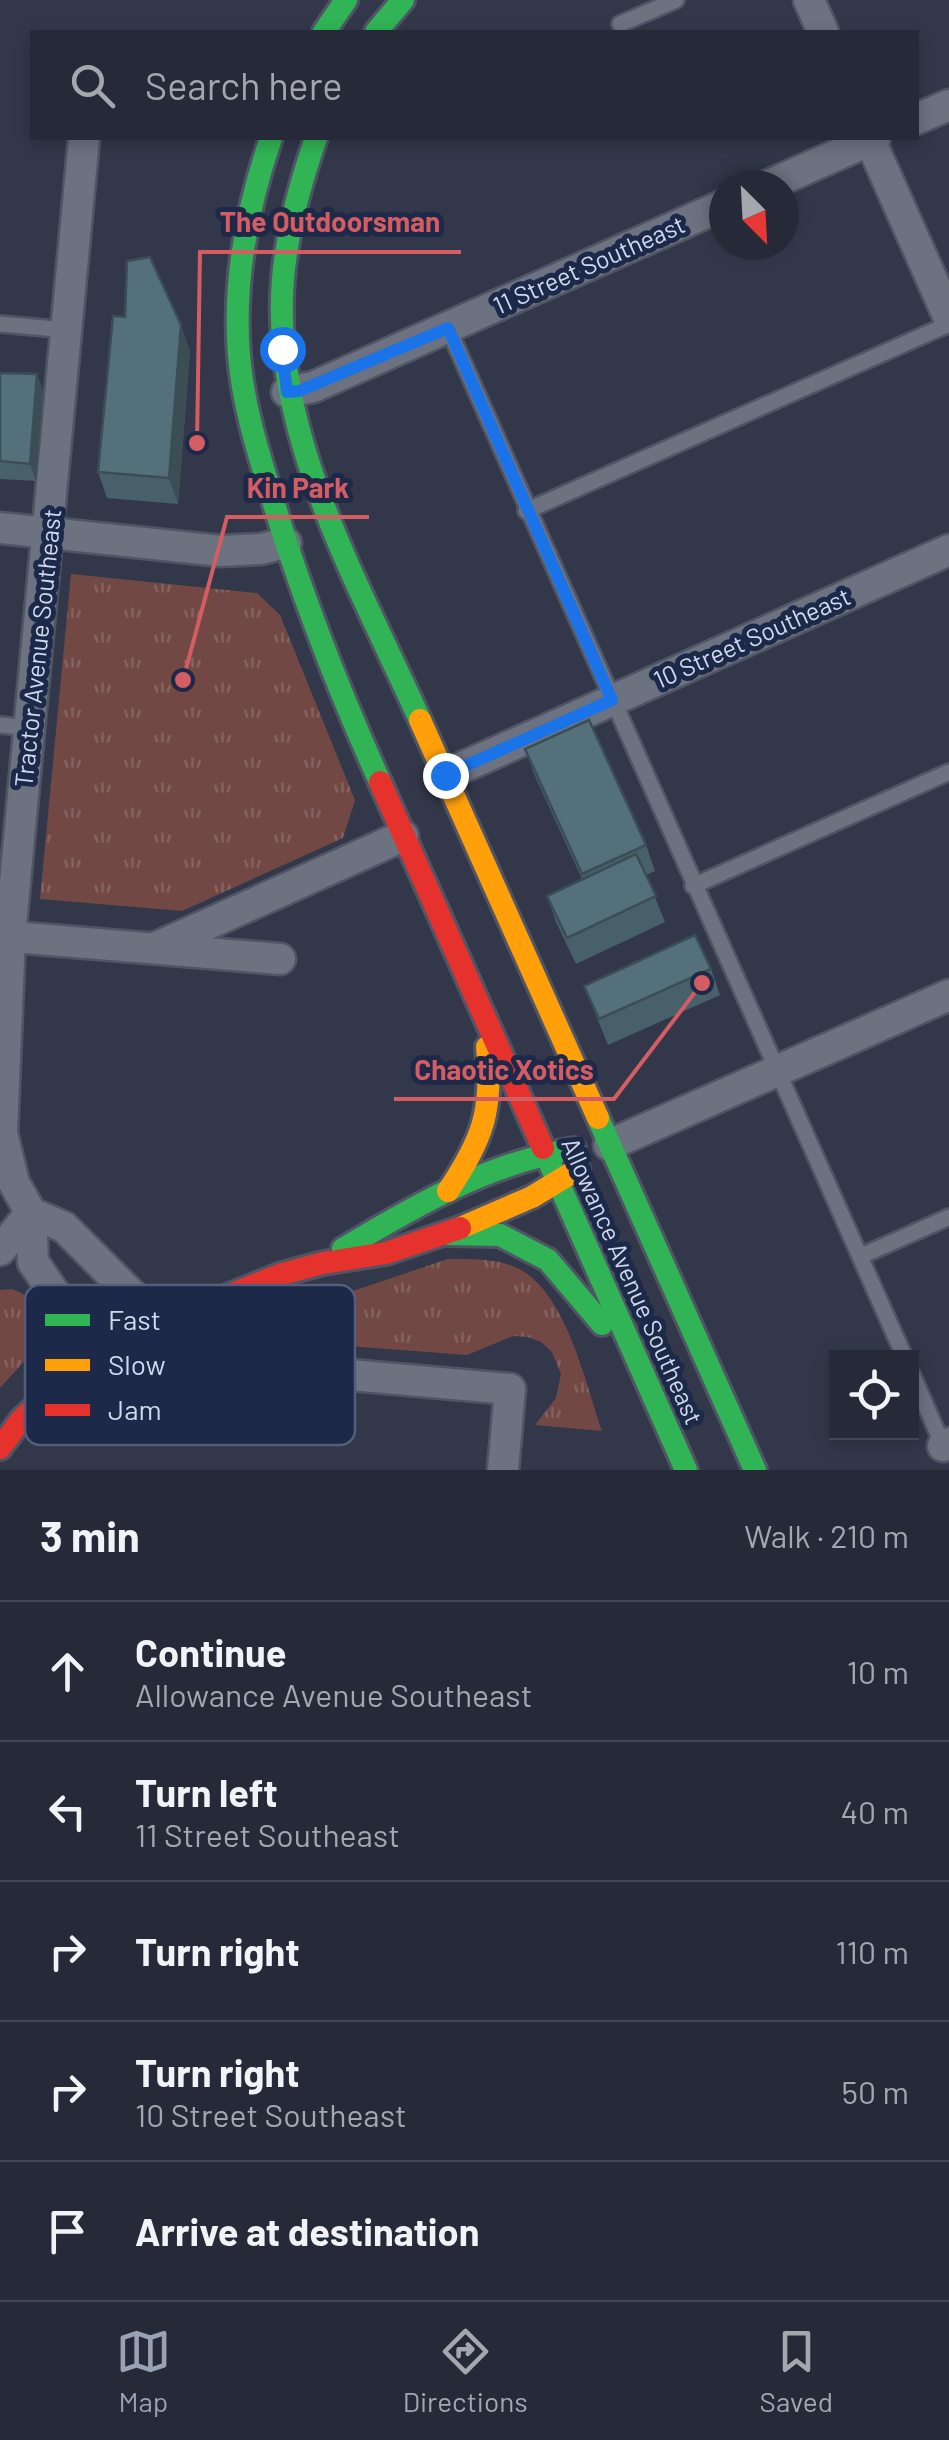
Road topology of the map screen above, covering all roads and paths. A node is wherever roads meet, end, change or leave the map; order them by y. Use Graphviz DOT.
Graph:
graph roads {
  1 [pos="346,0"];
  2 [pos="403,0"];
  3 [pos="676,0"];
  4 [pos="808,0"];
  5 [pos="620,24"];
  6 [pos="325,30"];
  7 [pos="378,30"];
  8 [pos="822,30"];
  9 [pos="949,105"];
  10 [pos="919,118"];
  11 [pos="84,140"];
  12 [pos="315,140"];
  13 [pos="867,140"];
  14 [pos="872,140"];
  15 [pos="268,146"];
  16 [pos="799,171"];
  17 [pos="709,212"];
  18 [pos="949,321"];
  19 [pos="0,324"];
  20 [pos="448,328"];
  21 [pos="67,330"];
  22 [pos="287,392"];
  23 [pos="526,511"];
  24 [pos="0,528"];
  25 [pos="50,532"];
  26 [pos="286,543"];
  27 [pos="949,550"];
  28 [pos="612,700"];
  29 [pos="15,726"];
  30 [pos="949,772"];
  31 [pos="445,775"];
  32 [pos="402,836"];
  33 [pos="694,886"];
  34 [pos="5,936"];
  35 [pos="150,950"];
  36 [pos="280,959"];
  37 [pos="949,995"];
  38 [pos="484,1012"];
  39 [pos="776,1072"];
  40 [pos="1,1133"];
  41 [pos="609,1145"];
  42 [pos="545,1151"];
  43 [pos="558,1184"];
  44 [pos="448,1192"];
  45 [pos="31,1214"];
  46 [pos="949,1217"];
  47 [pos="444,1234"];
  48 [pos="0,1250"];
  49 [pos="861,1256"];
  50 [pos="322,1263"];
  51 [pos="49,1285"];
  52 [pos="123,1285"];
  53 [pos="254,1285"];
  54 [pos="901,1350"];
  55 [pos="640,1372"];
  56 [pos="355,1375"];
  57 [pos="919,1389"];
  58 [pos="25,1418"];
  59 [pos="0,1448"];
  60 [pos="947,1450"];
  61 [pos="503,1470"];
  62 [pos="686,1470"];
  63 [pos="756,1470"];
  1 -- 6 [label="main road"];
  2 -- 7 [label="main road"];
  3 -- 5 [label="lane"];
  4 -- 8 [label="street"];
  9 -- 10 [label="street"];
  11 -- 21 [label="street, Tractor Avenue Southeast"];
  12 -- 22 [label="main road, Allowance Avenue Southeast"];
  13 -- 16 [label="street"];
  14 -- 18 [label="street"];
  15 -- 26 [label="main road, Allowance Avenue Southeast"];
  17 -- 20 [label="street, 11 Street Southeast"];
  18 -- 23 [label="lane"];
  19 -- 21 [label="lane"];
  20 -- 22 [label="street, 11 Street Southeast"];
  20 -- 23 [label="lane"];
  21 -- 25 [label="street, Tractor Avenue Southeast"];
  22 -- 31 [label="main road, Allowance Avenue Southeast"];
  23 -- 28 [label="lane"];
  24 -- 25 [label="street"];
  25 -- 26 [label="street"];
  25 -- 29 [label="street, Tractor Avenue Southeast"];
  26 -- 32 [label="main road, Allowance Avenue Southeast"];
  27 -- 28 [label="street, 10 Street Southeast"];
  28 -- 31 [label="street, 10 Street Southeast"];
  28 -- 33 [label="lane"];
  29 -- 34 [label="street, Tractor Avenue Southeast"];
  30 -- 33 [label="lane"];
  31 -- 41 [label="main road, Allowance Avenue Southeast"];
  32 -- 35 [label="street"];
  32 -- 38 [label="main road, Allowance Avenue Southeast"];
  33 -- 39 [label="lane"];
  34 -- 35 [label="street"];
  34 -- 40 [label="street, Tractor Avenue Southeast"];
  35 -- 36 [label="street"];
  37 -- 39 [label="street"];
  38 -- 42 [label="main road, Allowance Avenue Southeast"];
  38 -- 44 [label="main road"];
  39 -- 41 [label="street"];
  39 -- 49 [label="lane"];
  40 -- 45 [label="street, Tractor Avenue Southeast"];
  41 -- 42 [label="main road"];
  41 -- 43 [label="main road"];
  41 -- 63 [label="main road, Allowance Avenue Southeast"];
  42 -- 43 [label="main road, Allowance Avenue Southeast"];
  42 -- 44 [label="main road"];
  43 -- 47 [label="main road"];
  43 -- 55 [label="main road, Allowance Avenue Southeast"];
  44 -- 50 [label="main road"];
  45 -- 48 [label="street"];
  45 -- 51 [label="street, Tractor Avenue Southeast"];
  45 -- 52 [label="street"];
  46 -- 49 [label="lane"];
  47 -- 50 [label="main road"];
  47 -- 55 [label="main road"];
  49 -- 54 [label="lane"];
  50 -- 53 [label="main road"];
  55 -- 62 [label="main road, Allowance Avenue Southeast"];
  56 -- 61 [label="street"];
  57 -- 60 [label="lane"];
  58 -- 59 [label="main road"];
}
